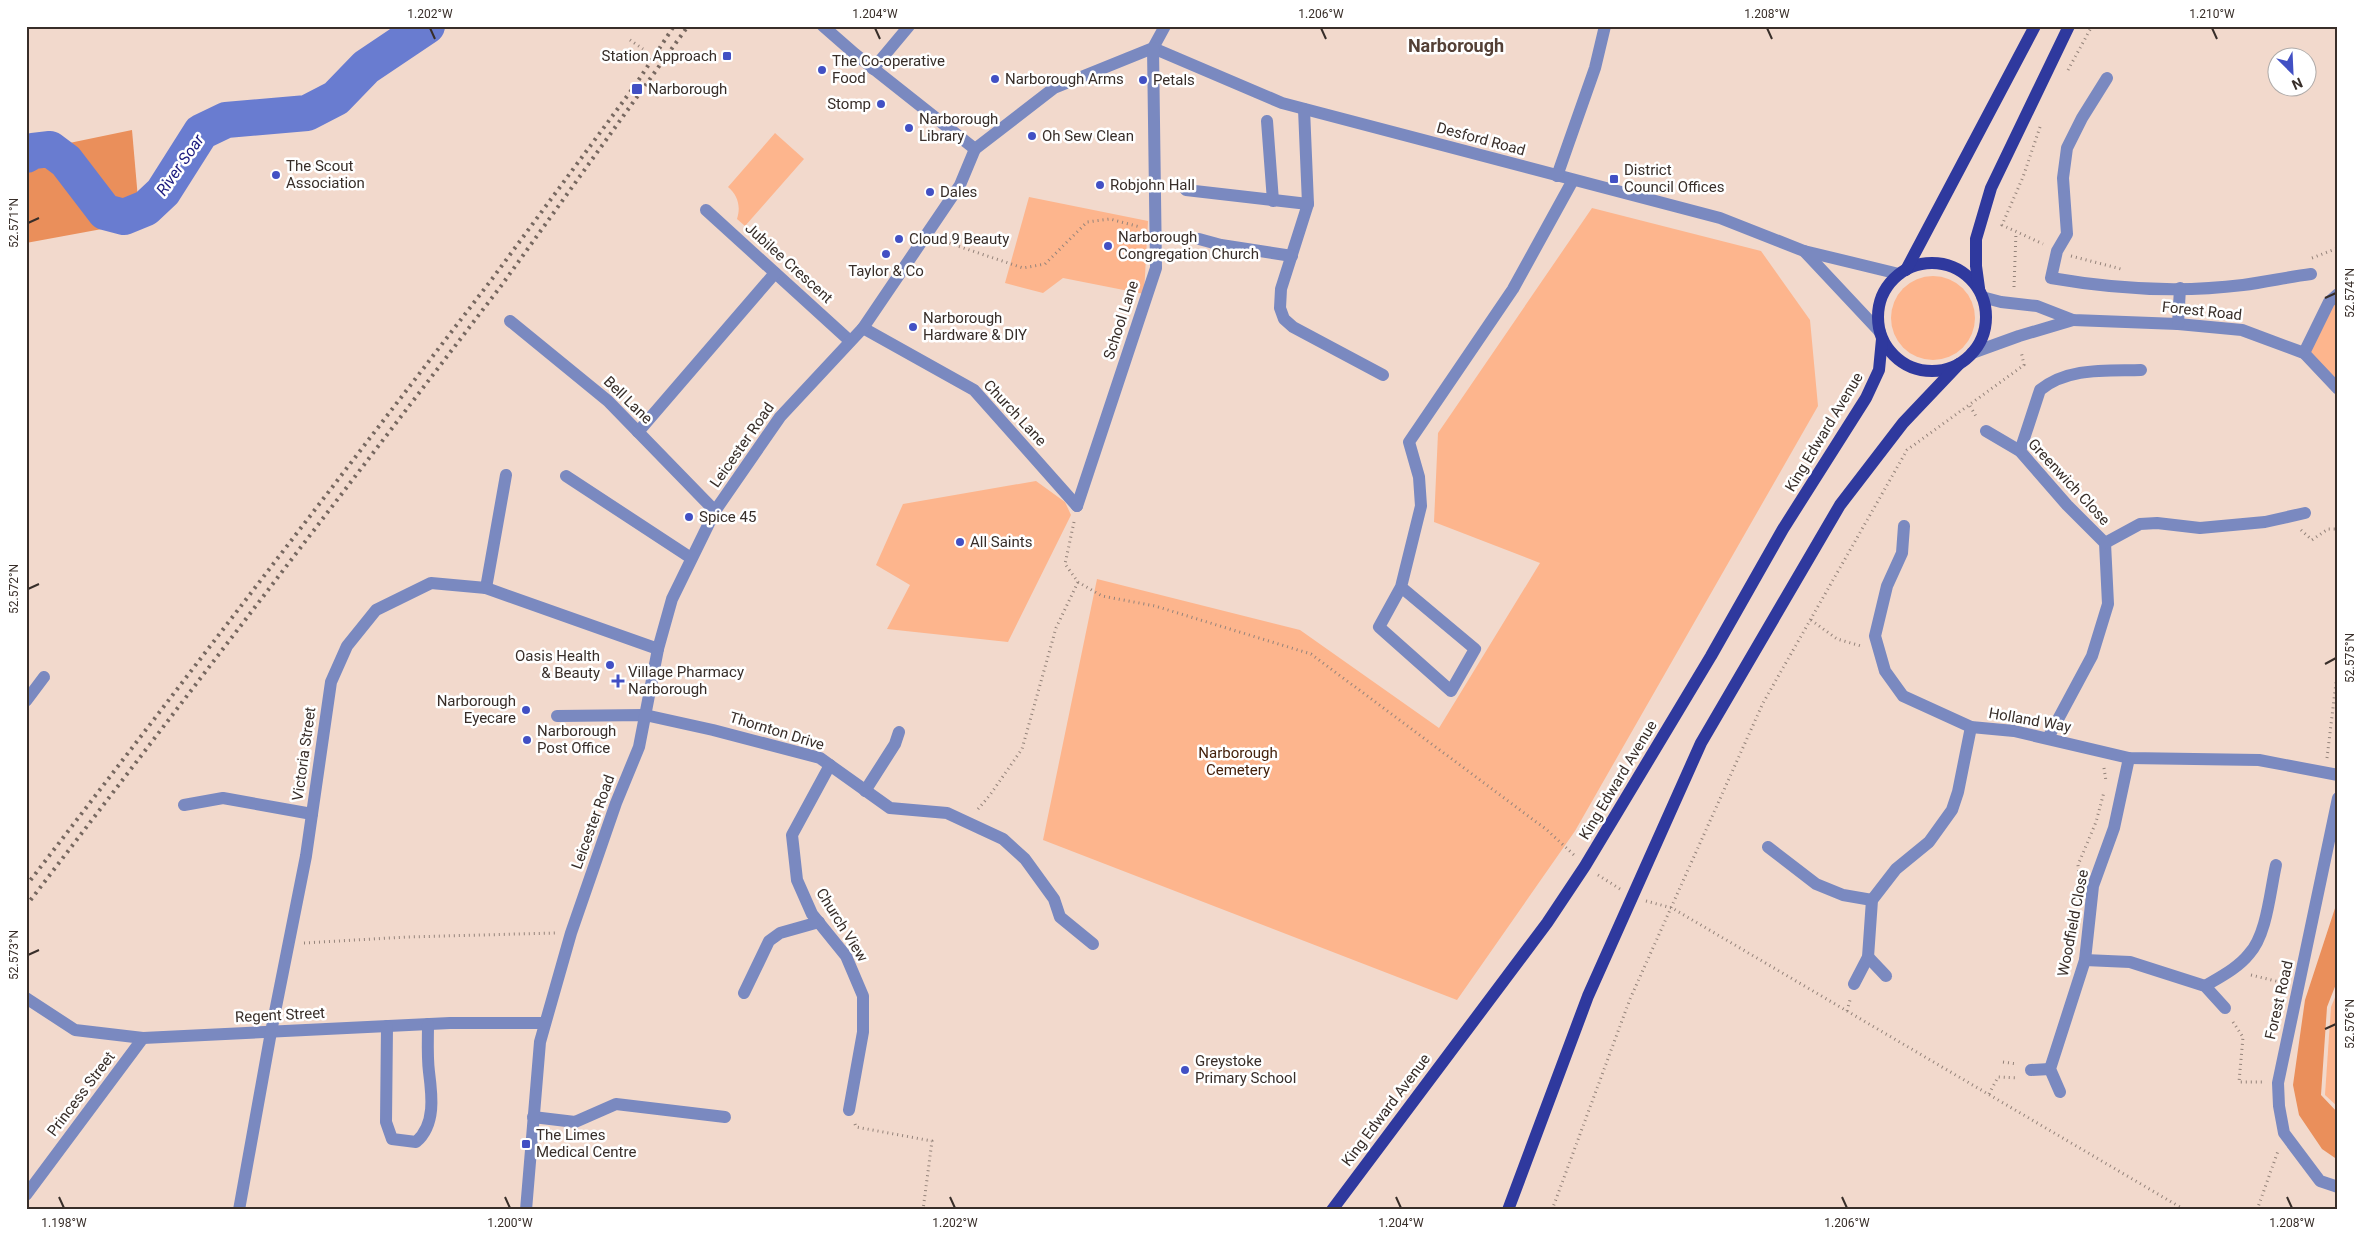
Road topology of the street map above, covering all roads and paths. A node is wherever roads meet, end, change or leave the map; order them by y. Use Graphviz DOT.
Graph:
graph roads {
  1 [pos="823,26"];
  2 [pos="909,26"];
  3 [pos="1165,26"];
  4 [pos="1605,26"];
  5 [pos="2034,26"];
  6 [pos="2069,26"];
  7 [pos="2092,26"];
  8 [pos="630,40"];
  9 [pos="1153,48"];
  10 [pos="643,49"];
  11 [pos="873,69"];
  12 [pos="2064,78"];
  13 [pos="2107,78"];
  14 [pos="1304,109"];
  15 [pos="2043,119"];
  16 [pos="1267,121"];
  17 [pos="975,149"];
  18 [pos="1557,176"];
  19 [pos="1573,180"];
  20 [pos="1186,190"];
  21 [pos="1273,201"];
  22 [pos="1308,204"];
  23 [pos="706,210"];
  24 [pos="1156,232"];
  25 [pos="2016,232"];
  26 [pos="927,236"];
  27 [pos="1199,240"];
  28 [pos="2338,248"];
  29 [pos="1804,251"];
  30 [pos="2057,251"];
  31 [pos="1292,256"];
  32 [pos="2303,260"];
  33 [pos="2126,271"];
  34 [pos="775,272"];
  35 [pos="1902,272"];
  36 [pos="2311,274"];
  37 [pos="2180,288"];
  38 [pos="1981,294"];
  39 [pos="2338,294"];
  40 [pos="2016,304"];
  41 [pos="2073,320"];
  42 [pos="510,321"];
  43 [pos="2178,324"];
  44 [pos="863,328"];
  45 [pos="1881,335"];
  46 [pos="2019,336"];
  47 [pos="850,341"];
  48 [pos="1972,353"];
  49 [pos="2304,354"];
  50 [pos="1959,364"];
  51 [pos="2141,370"];
  52 [pos="1383,375"];
  53 [pos="2338,389"];
  54 [pos="1986,430"];
  55 [pos="638,432"];
  56 [pos="2020,451"];
  57 [pos="506,475"];
  58 [pos="566,476"];
  59 [pos="1077,506"];
  60 [pos="715,511"];
  61 [pos="2304,513"];
  62 [pos="1904,526"];
  63 [pos="2299,529"];
  64 [pos="2338,529"];
  65 [pos="2105,543"];
  66 [pos="691,558"];
  67 [pos="1078,582"];
  68 [pos="1401,587"];
  69 [pos="486,588"];
  70 [pos="1811,620"];
  71 [pos="1867,648"];
  72 [pos="658,649"];
  73 [pos="2338,666"];
  74 [pos="44,677"];
  75 [pos="26,701"];
  76 [pos="645,715"];
  77 [pos="557,716"];
  78 [pos="1971,727"];
  79 [pos="899,732"];
  80 [pos="2048,738"];
  81 [pos="2319,756"];
  82 [pos="2129,758"];
  83 [pos="2102,762"];
  84 [pos="830,765"];
  85 [pos="2338,775"];
  86 [pos="864,791"];
  87 [pos="2338,798"];
  88 [pos="184,805"];
  89 [pos="947,813"];
  90 [pos="312,814"];
  91 [pos="1768,847"];
  92 [pos="2276,865"];
  93 [pos="1585,866"];
  94 [pos="2080,883"];
  95 [pos="1631,896"];
  96 [pos="1872,900"];
  97 [pos="1672,908"];
  98 [pos="819,922"];
  99 [pos="571,932"];
  100 [pos="288,944"];
  101 [pos="1093,944"];
  102 [pos="1868,957"];
  103 [pos="2085,960"];
  104 [pos="2233,968"];
  105 [pos="1886,976"];
  106 [pos="1854,984"];
  107 [pos="2205,986"];
  108 [pos="2299,987"];
  109 [pos="744,993"];
  110 [pos="26,998"];
  111 [pos="2225,1008"];
  112 [pos="545,1023"];
  113 [pos="428,1024"];
  114 [pos="387,1026"];
  115 [pos="271,1032"];
  116 [pos="143,1038"];
  117 [pos="2003,1062"];
  118 [pos="2050,1070"];
  119 [pos="2026,1071"];
  120 [pos="2278,1082"];
  121 [pos="2060,1092"];
  122 [pos="1989,1094"];
  123 [pos="849,1110"];
  124 [pos="725,1117"];
  125 [pos="533,1118"];
  126 [pos="2284,1133"];
  127 [pos="2338,1187"];
  128 [pos="26,1194"];
  129 [pos="239,1210"];
  130 [pos="526,1210"];
  131 [pos="923,1210"];
  132 [pos="1332,1210"];
  133 [pos="1508,1210"];
  134 [pos="1552,1210"];
  135 [pos="2185,1210"];
  136 [pos="2257,1210"];
  1 -- 11 [label="street"];
  2 -- 11 [label="street"];
  3 -- 9 [label="street"];
  4 -- 18 [label="street"];
  5 -- 35 [label="main road, King Edward Avenue"];
  6 -- 38 [label="main road"];
  7 -- 12 [label="path"];
  8 -- 10 [label="path"];
  9 -- 14 [label="street, Desford Road"];
  9 -- 17 [label="street"];
  9 -- 24 [label="street, School Lane"];
  11 -- 17 [label="street"];
  13 -- 30 [label="street"];
  14 -- 18 [label="street, Desford Road"];
  14 -- 22 [label="street"];
  15 -- 25 [label="path"];
  16 -- 21 [label="street"];
  17 -- 26 [label="street, Leicester Road"];
  18 -- 19 [label="street, Desford Road"];
  19 -- 29 [label="street, Desford Road"];
  19 -- 68 [label="street"];
  20 -- 21 [label="street"];
  21 -- 22 [label="street"];
  22 -- 31 [label="street"];
  23 -- 34 [label="street, Jubilee Crescent"];
  24 -- 26 [label="path"];
  24 -- 59 [label="street, School Lane"];
  25 -- 30 [label="path"];
  25 -- 40 [label="path"];
  26 -- 44 [label="street, Leicester Road"];
  27 -- 31 [label="street"];
  28 -- 32 [label="path"];
  29 -- 35 [label="street, Desford Road"];
  29 -- 45 [label="street, Desford Road"];
  30 -- 33 [label="path"];
  30 -- 37 [label="street"];
  31 -- 52 [label="street"];
  34 -- 47 [label="street, Jubilee Crescent"];
  34 -- 55 [label="street"];
  35 -- 38 [label="main road"];
  35 -- 45 [label="main road, King Edward Avenue"];
  36 -- 37 [label="street"];
  37 -- 43 [label="street"];
  38 -- 40 [label="street, Forest Road"];
  38 -- 48 [label="main road"];
  39 -- 49 [label="street"];
  40 -- 41 [label="street, Forest Road"];
  41 -- 43 [label="street, Forest Road"];
  41 -- 46 [label="street, Forest Road"];
  42 -- 55 [label="street, Bell Lane"];
  43 -- 49 [label="street, Forest Road"];
  44 -- 47 [label="street, Leicester Road"];
  44 -- 59 [label="street, Church Lane"];
  45 -- 50 [label="main road"];
  45 -- 93 [label="main road, King Edward Avenue"];
  46 -- 48 [label="street, Forest Road"];
  46 -- 70 [label="path"];
  47 -- 60 [label="street, Leicester Road"];
  48 -- 50 [label="main road"];
  49 -- 53 [label="street, Forest Road"];
  50 -- 95 [label="main road"];
  51 -- 56 [label="street"];
  54 -- 56 [label="street, Greenwich Close"];
  55 -- 60 [label="street, Bell Lane"];
  56 -- 65 [label="street, Greenwich Close"];
  57 -- 69 [label="street"];
  58 -- 66 [label="street"];
  59 -- 67 [label="path"];
  60 -- 66 [label="street, Leicester Road"];
  61 -- 65 [label="street"];
  62 -- 78 [label="street, Holland Way"];
  63 -- 64 [label="path"];
  65 -- 80 [label="street, Greenwich Close"];
  66 -- 72 [label="street, Leicester Road"];
  67 -- 89 [label="path"];
  67 -- 93 [label="path"];
  68 -- 68 [label="street"];
  69 -- 72 [label="street, Victoria Street"];
  69 -- 90 [label="street, Victoria Street"];
  70 -- 71 [label="path"];
  70 -- 97 [label="path"];
  72 -- 76 [label="street, Leicester Road"];
  73 -- 81 [label="path"];
  74 -- 75 [label="street"];
  76 -- 77 [label="street, Thornton Drive"];
  76 -- 84 [label="street, Thornton Drive"];
  76 -- 99 [label="street, Leicester Road"];
  78 -- 80 [label="street, Holland Way"];
  78 -- 96 [label="street"];
  79 -- 86 [label="street"];
  80 -- 82 [label="street, Holland Way"];
  82 -- 85 [label="street, Holland Way"];
  82 -- 103 [label="street, Woodfield Close"];
  83 -- 94 [label="path"];
  84 -- 86 [label="street, Thornton Drive"];
  84 -- 98 [label="street, Church View"];
  86 -- 89 [label="street, Thornton Drive"];
  87 -- 108 [label="street, Forest Road"];
  88 -- 90 [label="street"];
  89 -- 101 [label="street, Thornton Drive"];
  90 -- 100 [label="street, Victoria Street"];
  91 -- 96 [label="street"];
  92 -- 104 [label="street"];
  93 -- 95 [label="path"];
  93 -- 132 [label="main road, King Edward Avenue"];
  95 -- 97 [label="path"];
  95 -- 133 [label="main road"];
  96 -- 102 [label="street"];
  97 -- 122 [label="path"];
  97 -- 134 [label="path"];
  98 -- 109 [label="street"];
  98 -- 123 [label="street, Church View"];
  99 -- 100 [label="path"];
  99 -- 112 [label="street, Leicester Road"];
  100 -- 115 [label="street, Victoria Street"];
  102 -- 105 [label="street"];
  102 -- 106 [label="street"];
  103 -- 107 [label="street"];
  103 -- 118 [label="street, Woodfield Close"];
  104 -- 107 [label="street"];
  104 -- 108 [label="path"];
  107 -- 111 [label="street"];
  108 -- 120 [label="street, Forest Road"];
  110 -- 116 [label="street, Regent Street"];
  111 -- 120 [label="path"];
  112 -- 113 [label="street, Regent Street"];
  112 -- 125 [label="street, Leicester Road"];
  113 -- 114 [label="street, Regent Street"];
  113 -- 114 [label="street"];
  114 -- 115 [label="street, Regent Street"];
  115 -- 116 [label="street, Regent Street"];
  115 -- 129 [label="street, Victoria Street"];
  116 -- 128 [label="street, Princess Street"];
  117 -- 119 [label="path"];
  118 -- 119 [label="street"];
  118 -- 121 [label="street"];
  119 -- 122 [label="path"];
  120 -- 126 [label="street, Forest Road"];
  122 -- 135 [label="path"];
  123 -- 131 [label="path"];
  124 -- 125 [label="street"];
  125 -- 130 [label="street, Leicester Road"];
  126 -- 127 [label="street, Forest Road"];
  126 -- 136 [label="path"];
}
